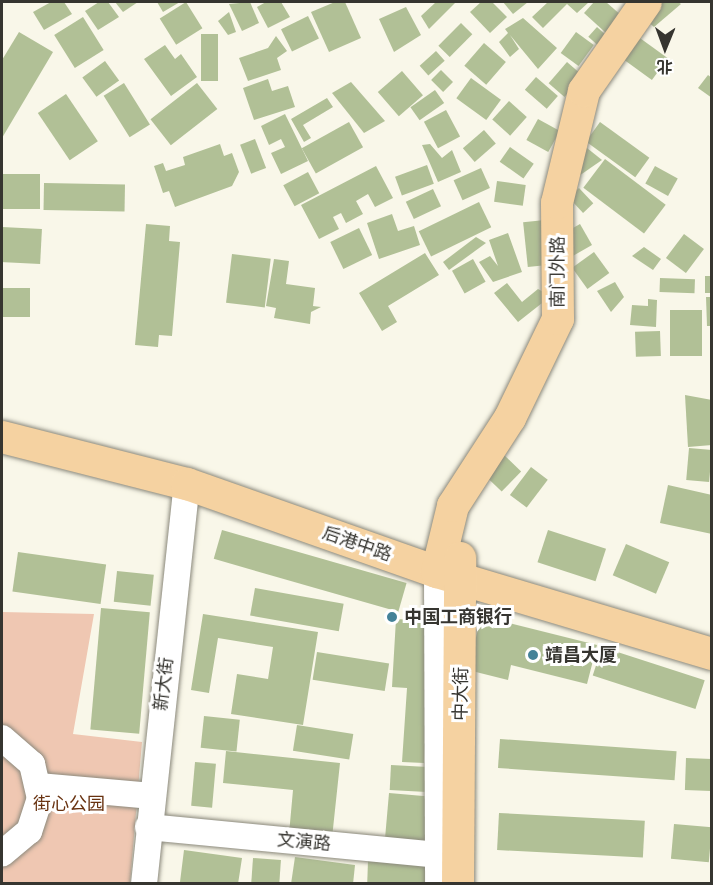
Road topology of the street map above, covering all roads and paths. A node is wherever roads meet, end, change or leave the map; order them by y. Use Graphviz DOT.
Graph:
graph roads {
  1 [pos="636,4"];
  2 [pos="2,437"];
  3 [pos="187,484"];
  4 [pos="449,575"];
  5 [pos="711,654"];
  6 [pos="2,738"];
  7 [pos="40,786"];
  8 [pos="151,796"];
  9 [pos="148,827"];
  10 [pos="2,854"];
  11 [pos="452,865"];
  12 [pos="144,884"];
  13 [pos="438,884"];
  1 -- 4 [label="main road, 南门外路"];
  2 -- 3 [label="main road, 后港中路"];
  3 -- 4 [label="main road, 后港中路"];
  3 -- 8 [label="street, 新大街"];
  4 -- 5 [label="main road, 后港中路"];
  4 -- 11 [label="main road, 中大街"];
  6 -- 7 [label="street"];
  7 -- 8 [label="street"];
  7 -- 10 [label="street"];
  8 -- 9 [label="street, 新大街"];
  9 -- 11 [label="street, 文演路"];
  9 -- 12 [label="street, 新大街"];
  11 -- 13 [label="street, 中大街"];
}
